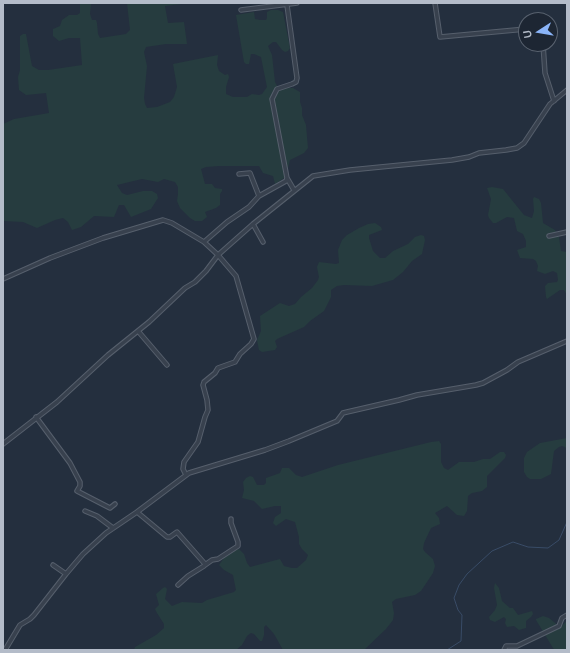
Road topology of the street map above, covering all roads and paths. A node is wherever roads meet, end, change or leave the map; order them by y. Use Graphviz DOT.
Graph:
graph roads {
  1 [pos="297,3"];
  2 [pos="435,3"];
  3 [pos="287,5"];
  4 [pos="241,10"];
  5 [pos="518,30"];
  6 [pos="544,52"];
  7 [pos="567,90"];
  8 [pos="554,101"];
  9 [pos="239,174"];
  10 [pos="287,178"];
  11 [pos="294,190"];
  12 [pos="259,196"];
  13 [pos="253,224"];
  14 [pos="567,232"];
  15 [pos="548,236"];
  16 [pos="204,242"];
  17 [pos="263,242"];
  18 [pos="218,255"];
  19 [pos="3,279"];
  20 [pos="138,331"];
  21 [pos="567,341"];
  22 [pos="167,365"];
  23 [pos="36,417"];
  24 [pos="3,444"];
  25 [pos="186,475"];
  26 [pos="115,504"];
  27 [pos="85,511"];
  28 [pos="137,512"];
  29 [pos="231,520"];
  30 [pos="113,528"];
  31 [pos="53,564"];
  32 [pos="205,565"];
  33 [pos="66,574"];
  34 [pos="178,585"];
  35 [pos="567,615"];
  36 [pos="4,650"];
  37 [pos="504,650"];
  1 -- 3 [label="street"];
  2 -- 5 [label="street"];
  3 -- 4 [label="street"];
  3 -- 10 [label="street"];
  6 -- 8 [label="street"];
  7 -- 8 [label="street"];
  8 -- 11 [label="street"];
  9 -- 12 [label="street"];
  10 -- 11 [label="street"];
  10 -- 12 [label="street"];
  11 -- 13 [label="street"];
  12 -- 16 [label="street"];
  13 -- 17 [label="street"];
  13 -- 18 [label="street"];
  14 -- 15 [label="street"];
  16 -- 18 [label="street"];
  16 -- 19 [label="street"];
  18 -- 20 [label="street"];
  18 -- 25 [label="street"];
  20 -- 22 [label="street"];
  20 -- 23 [label="street"];
  21 -- 25 [label="street"];
  23 -- 24 [label="street"];
  23 -- 26 [label="street"];
  25 -- 28 [label="street"];
  27 -- 30 [label="street"];
  28 -- 30 [label="street"];
  28 -- 32 [label="street"];
  29 -- 32 [label="street"];
  30 -- 33 [label="street"];
  31 -- 33 [label="street"];
  32 -- 34 [label="street"];
  33 -- 36 [label="street"];
  35 -- 37 [label="street"];
}
